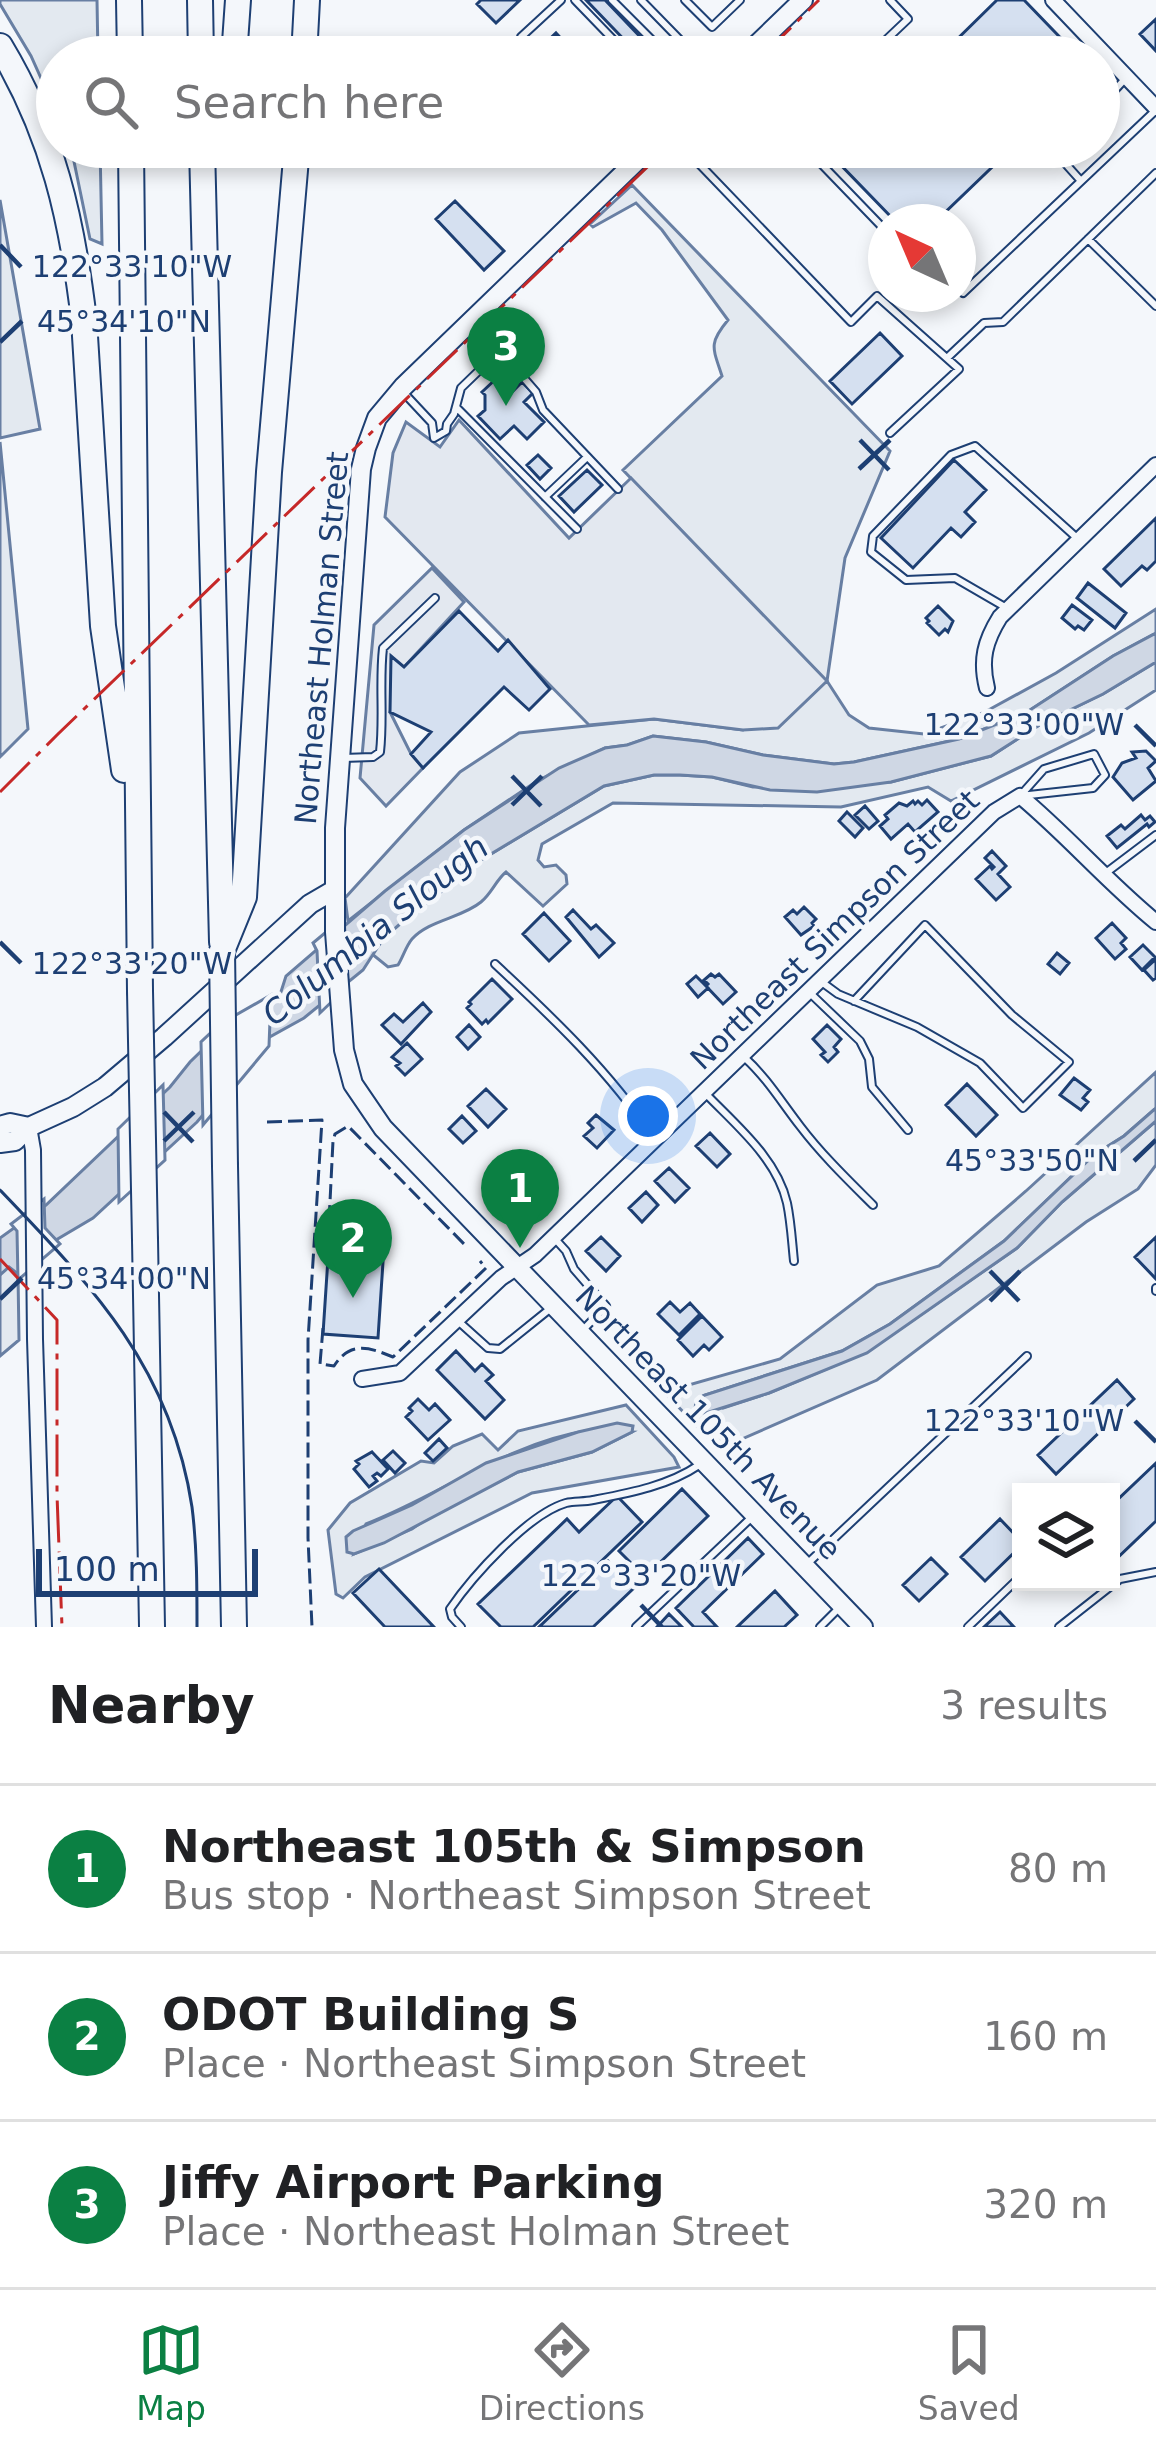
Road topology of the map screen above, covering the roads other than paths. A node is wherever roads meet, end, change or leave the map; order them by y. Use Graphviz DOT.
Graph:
graph roads {
  1 [pos="129,0"];
  2 [pos="200,0"];
  3 [pos="238,0"];
  4 [pos="307,0"];
  5 [pos="561,0"];
  6 [pos="575,0"];
  7 [pos="611,0"];
  8 [pos="641,0"];
  9 [pos="685,0"];
  10 [pos="803,0"];
  11 [pos="890,0"];
  12 [pos="737,1"];
  13 [pos="1056,1"];
  14 [pos="130,36"];
  15 [pos="201,36"];
  16 [pos="235,36"];
  17 [pos="305,36"];
  18 [pos="522,36"];
  19 [pos="609,36"];
  20 [pos="648,36"];
  21 [pos="676,36"];
  22 [pos="766,36"];
  23 [pos="890,36"];
  24 [pos="1088,36"];
  25 [pos="0,46"];
  26 [pos="1120,70"];
  27 [pos="1126,77"];
  28 [pos="1120,84"];
  29 [pos="1156,109"];
  30 [pos="36,112"];
  31 [pos="1120,144"];
  32 [pos="56,168"];
  33 [pos="130,168"];
  34 [pos="203,168"];
  35 [pos="214,168"];
  36 [pos="295,168"];
  37 [pos="629,168"];
  38 [pos="703,168"];
  39 [pos="826,168"];
  40 [pos="1069,168"];
  41 [pos="1095,168"];
  42 [pos="1156,173"];
  43 [pos="1081,181"];
  44 [pos="868,212"];
  45 [pos="204,227"];
  46 [pos="1088,239"];
  47 [pos="976,281"];
  48 [pos="1156,305"];
  49 [pos="464,328"];
  50 [pos="493,357"];
  51 [pos="947,358"];
  52 [pos="400,389"];
  53 [pos="456,407"];
  54 [pos="890,433"];
  55 [pos="587,456"];
  56 [pos="1156,465"];
  57 [pos="618,489"];
  58 [pos="545,497"];
  59 [pos="578,529"];
  60 [pos="1078,540"];
  61 [pos="435,598"];
  62 [pos="1008,609"];
  63 [pos="987,688"];
  64 [pos="339,758"];
  65 [pos="1020,796"];
  66 [pos="1156,835"];
  67 [pos="138,870"];
  68 [pos="1105,874"];
  69 [pos="334,890"];
  70 [pos="1156,901"];
  71 [pos="1143,911"];
  72 [pos="1156,922"];
  73 [pos="222,951"];
  74 [pos="495,964"];
  75 [pos="814,986"];
  76 [pos="854,1001"];
  77 [pos="742,1055"];
  78 [pos="704,1092"];
  79 [pos="0,1126"];
  80 [pos="29,1127"];
  81 [pos="908,1130"];
  82 [pos="655,1140"];
  83 [pos="0,1143"];
  84 [pos="874,1205"];
  85 [pos="553,1237"];
  86 [pos="794,1261"];
  87 [pos="518,1267"];
  88 [pos="554,1305"];
  89 [pos="457,1320"];
  90 [pos="580,1333"];
  91 [pos="1027,1356"];
  92 [pos="362,1379"];
  93 [pos="704,1461"];
  94 [pos="754,1514"];
  95 [pos="804,1566"];
  96 [pos="1156,1571"];
  97 [pos="1012,1585"];
  98 [pos="842,1606"];
  99 [pos="44,1627"];
  100 [pos="152,1627"];
  101 [pos="234,1627"];
  102 [pos="461,1627"];
  103 [pos="636,1627"];
  104 [pos="820,1627"];
  105 [pos="862,1627"];
  106 [pos="968,1627"];
  107 [pos="1059,1627"];
  1 -- 14 [label="highway"];
  2 -- 15 [label="highway"];
  3 -- 16 [label="highway"];
  4 -- 17 [label="highway"];
  5 -- 18 [label="lane"];
  6 -- 19 [label="lane"];
  7 -- 20 [label="lane"];
  8 -- 21 [label="lane"];
  9 -- 12 [label="lane"];
  10 -- 22 [label="street"];
  11 -- 23 [label="lane"];
  13 -- 24 [label="street"];
  25 -- 30 [label="highway"];
  26 -- 27 [label="street"];
  27 -- 28 [label="lane"];
  27 -- 29 [label="street"];
  29 -- 31 [label="lane"];
  32 -- 67 [label="highway"];
  33 -- 67 [label="highway"];
  34 -- 45 [label="highway"];
  35 -- 45 [label="highway"];
  36 -- 73 [label="highway"];
  37 -- 49 [label="street, Northeast Holman Street"];
  38 -- 51 [label="lane"];
  39 -- 44 [label="lane"];
  40 -- 43 [label="lane"];
  41 -- 43 [label="lane"];
  42 -- 46 [label="lane"];
  43 -- 47 [label="lane"];
  45 -- 73 [label="highway"];
  46 -- 48 [label="lane"];
  46 -- 51 [label="lane"];
  49 -- 50 [label="lane"];
  49 -- 52 [label="street, Northeast Holman Street"];
  50 -- 53 [label="lane"];
  50 -- 55 [label="lane"];
  51 -- 54 [label="lane"];
  52 -- 53 [label="lane"];
  52 -- 64 [label="street, Northeast Holman Street"];
  53 -- 58 [label="lane"];
  55 -- 57 [label="lane"];
  55 -- 58 [label="lane"];
  56 -- 60 [label="street"];
  58 -- 59 [label="lane"];
  60 -- 62 [label="street"];
  60 -- 62 [label="lane"];
  61 -- 64 [label="lane"];
  62 -- 63 [label="street"];
  64 -- 69 [label="street, Northeast Holman Street"];
  65 -- 65 [label="lane"];
  65 -- 68 [label="street"];
  65 -- 75 [label="street, Northeast Simpson Street"];
  66 -- 68 [label="lane"];
  67 -- 100 [label="highway, bridge"];
  68 -- 71 [label="street"];
  69 -- 80 [label="street"];
  69 -- 87 [label="street, Northeast 105th Avenue"];
  70 -- 71 [label="lane"];
  71 -- 72 [label="street"];
  73 -- 101 [label="highway, bridge"];
  74 -- 82 [label="lane"];
  75 -- 76 [label="lane"];
  75 -- 77 [label="street, Northeast Simpson Street"];
  75 -- 81 [label="lane"];
  76 -- 76 [label="lane"];
  77 -- 78 [label="street, Northeast Simpson Street"];
  77 -- 84 [label="lane"];
  78 -- 82 [label="street, Northeast Simpson Street"];
  78 -- 86 [label="lane"];
  79 -- 80 [label="street"];
  80 -- 83 [label="street"];
  80 -- 99 [label="street"];
  82 -- 85 [label="street, Northeast Simpson Street"];
  85 -- 87 [label="street, Northeast Simpson Street"];
  85 -- 90 [label="lane"];
  87 -- 88 [label="street, Northeast 105th Avenue"];
  87 -- 89 [label="street, Northeast Simpson Street"];
  88 -- 89 [label="lane"];
  88 -- 90 [label="street, Northeast 105th Avenue"];
  89 -- 92 [label="street, Northeast Simpson Street"];
  90 -- 93 [label="street, Northeast 105th Avenue"];
  91 -- 95 [label="lane"];
  93 -- 94 [label="street, Northeast 105th Avenue"];
  93 -- 102 [label="lane"];
  94 -- 95 [label="street, Northeast 105th Avenue"];
  94 -- 103 [label="lane"];
  95 -- 98 [label="street, Northeast 105th Avenue"];
  96 -- 107 [label="lane"];
  97 -- 106 [label="lane"];
  98 -- 104 [label="lane"];
  98 -- 105 [label="street, Northeast 105th Avenue"];
}
